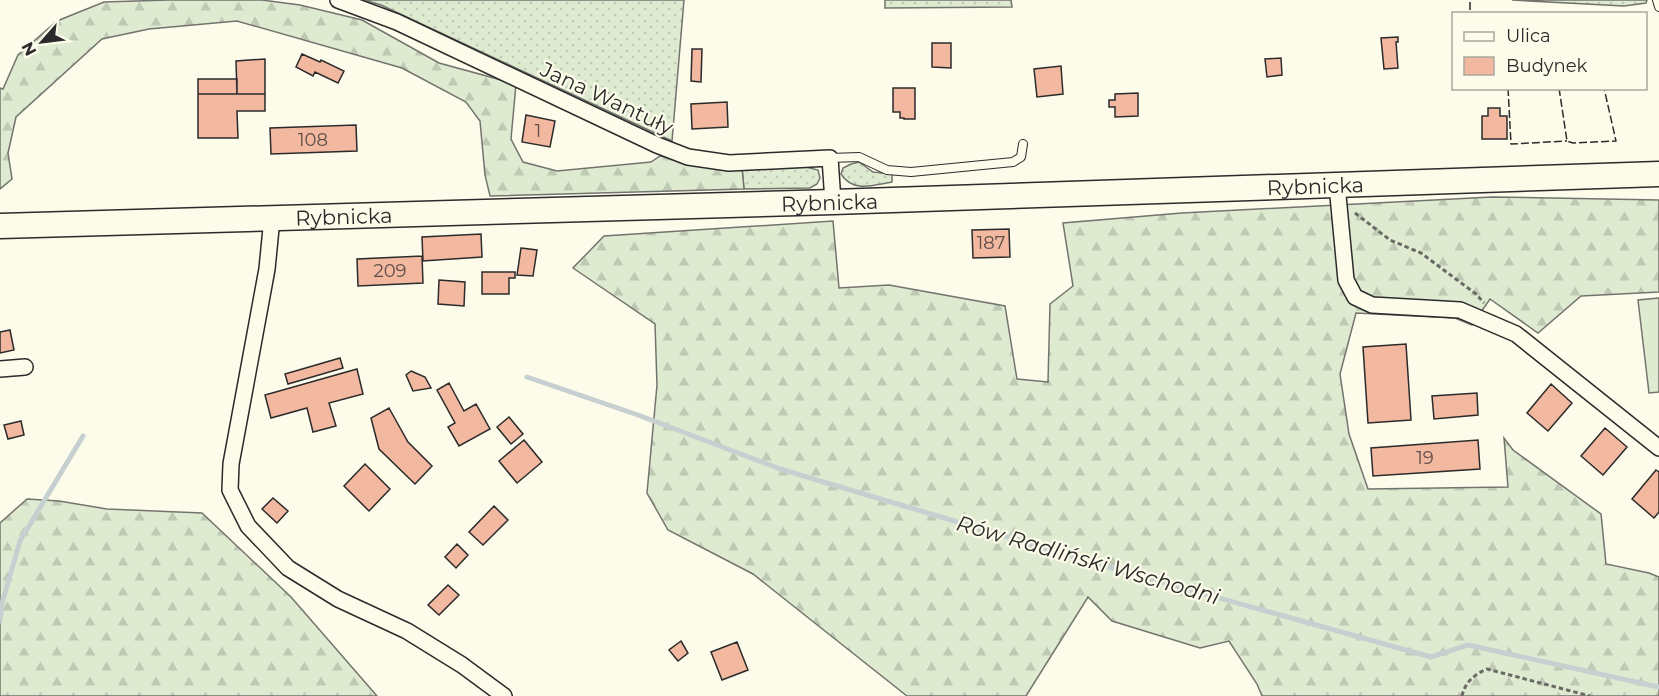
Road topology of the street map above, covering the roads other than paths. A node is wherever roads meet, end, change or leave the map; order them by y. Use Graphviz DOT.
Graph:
graph roads {
  1 [pos="338,0"];
  2 [pos="1657,0"];
  3 [pos="1659,7"];
  4 [pos="1023,144"];
  5 [pos="830,158"];
  6 [pos="1659,174"];
  7 [pos="1337,185"];
  8 [pos="833,202"];
  9 [pos="272,218"];
  10 [pos="0,226"];
  11 [pos="24,367"];
  12 [pos="0,369"];
  13 [pos="1659,448"];
  14 [pos="504,696"];
  1 -- 5 [label="street, Jana Wantuły"];
  2 -- 3 [label="lane"];
  4 -- 5 [label="lane"];
  5 -- 8 [label="street"];
  6 -- 7 [label="main road, Rybnicka"];
  7 -- 8 [label="main road, Rybnicka"];
  7 -- 13 [label="street"];
  8 -- 9 [label="main road, Rybnicka"];
  9 -- 10 [label="main road, Rybnicka"];
  9 -- 14 [label="street"];
  11 -- 12 [label="street"];
}
